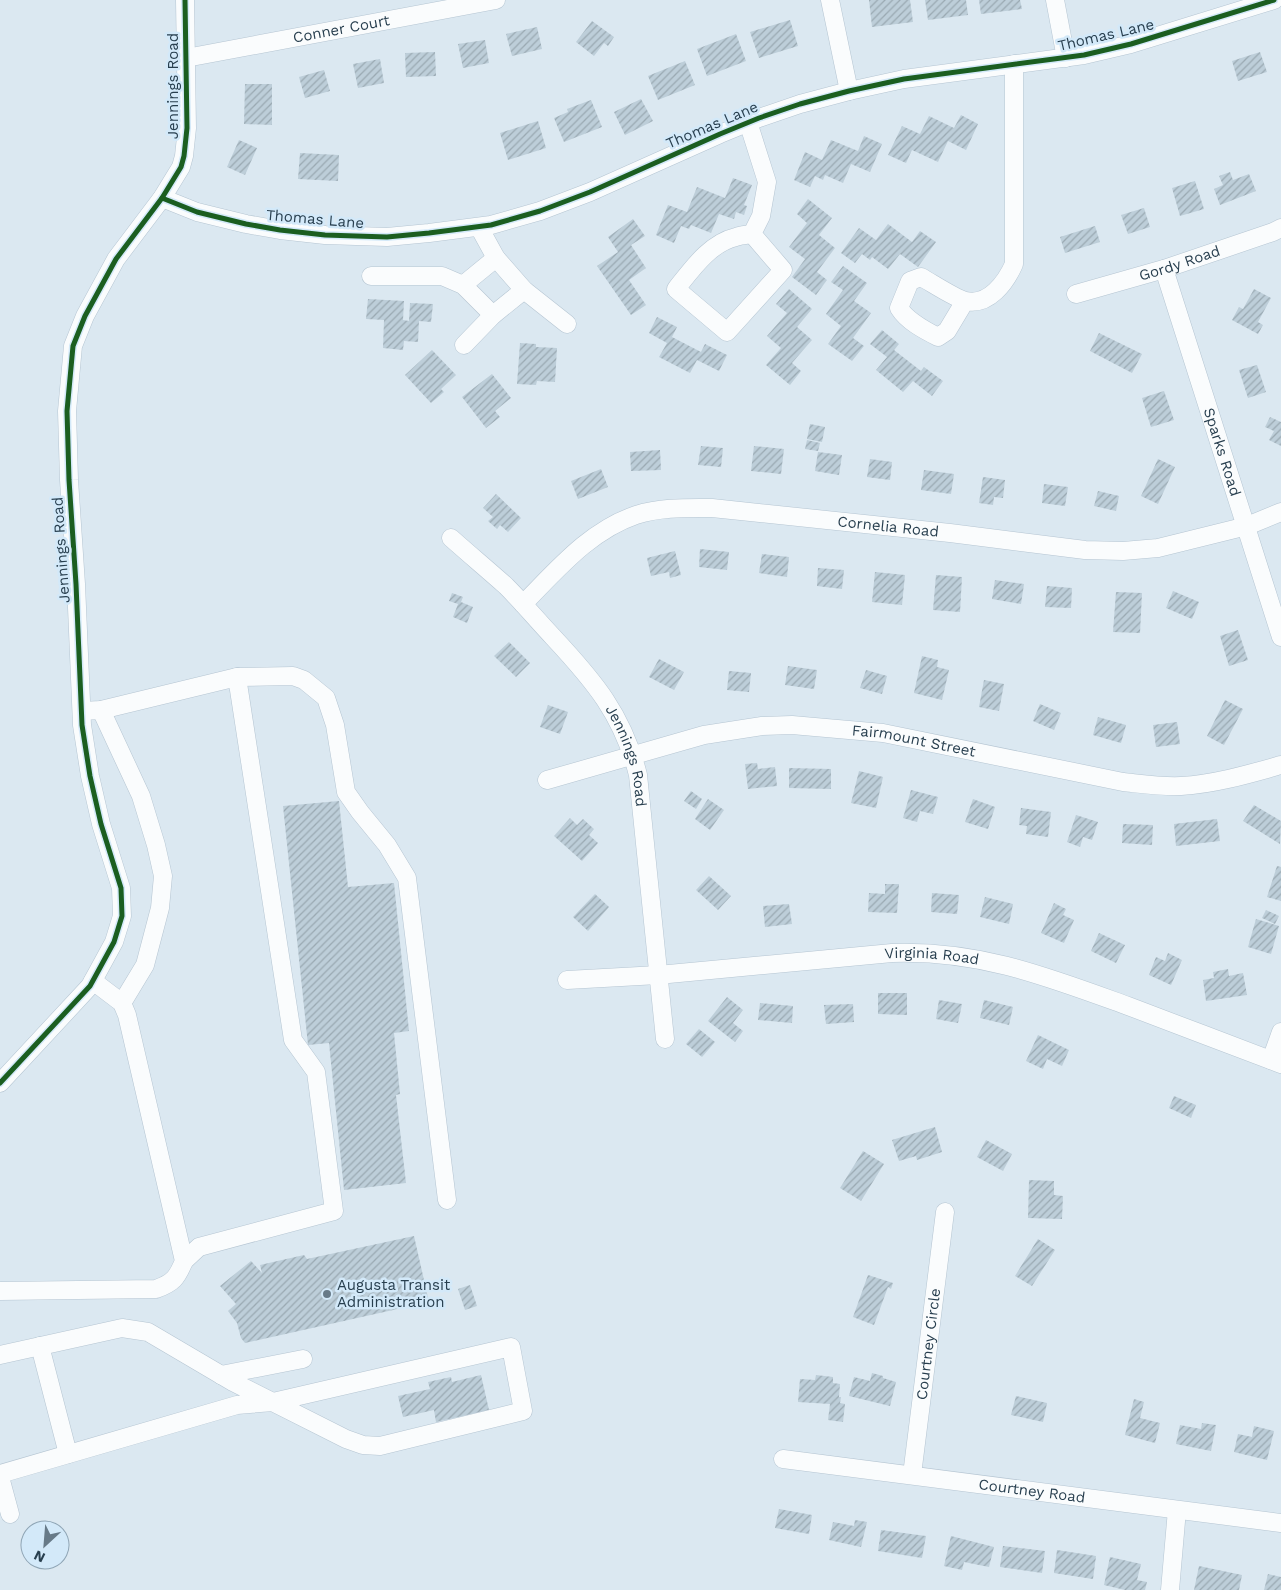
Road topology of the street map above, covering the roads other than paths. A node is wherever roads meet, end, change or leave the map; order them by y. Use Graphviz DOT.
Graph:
graph roads {
  1 [pos="185,0"];
  2 [pos="496,0"];
  3 [pos="830,0"];
  4 [pos="1055,0"];
  5 [pos="1274,0"];
  6 [pos="186,58"];
  7 [pos="1066,58"];
  8 [pos="1014,64"];
  9 [pos="849,91"];
  10 [pos="748,122"];
  11 [pos="162,198"];
  12 [pos="479,227"];
  13 [pos="1281,228"];
  14 [pos="752,234"];
  15 [pos="496,258"];
  16 [pos="1164,269"];
  17 [pos="371,276"];
  18 [pos="463,284"];
  19 [pos="524,290"];
  20 [pos="1076,294"];
  21 [pos="965,301"];
  22 [pos="493,315"];
  23 [pos="566,324"];
  24 [pos="464,345"];
  25 [pos="1281,512"];
  26 [pos="1246,526"];
  27 [pos="451,538"];
  28 [pos="523,604"];
  29 [pos="1281,637"];
  30 [pos="237,678"];
  31 [pos="101,710"];
  32 [pos="82,711"];
  33 [pos="633,756"];
  34 [pos="1281,765"];
  35 [pos="547,780"];
  36 [pos="658,975"];
  37 [pos="567,980"];
  38 [pos="93,981"];
  39 [pos="122,1003"];
  40 [pos="1281,1032"];
  41 [pos="665,1039"];
  42 [pos="1276,1062"];
  43 [pos="0,1083"];
  44 [pos="447,1200"];
  45 [pos="945,1212"];
  46 [pos="184,1261"];
  47 [pos="0,1291"];
  48 [pos="40,1346"];
  49 [pos="0,1355"];
  50 [pos="303,1359"];
  51 [pos="221,1375"];
  52 [pos="273,1402"];
  53 [pos="68,1454"];
  54 [pos="783,1459"];
  55 [pos="912,1475"];
  56 [pos="0,1476"];
  57 [pos="1177,1510"];
  58 [pos="10,1514"];
  59 [pos="1281,1523"];
  60 [pos="1170,1590"];
  1 -- 6 [label="street, Jennings Road"];
  2 -- 6 [label="street, Conner Court"];
  3 -- 9 [label="street"];
  4 -- 7 [label="street"];
  5 -- 7 [label="street, Thomas Lane"];
  6 -- 11 [label="street, Jennings Road"];
  7 -- 8 [label="street, Thomas Lane"];
  8 -- 9 [label="street, Thomas Lane"];
  8 -- 21 [label="street"];
  9 -- 10 [label="street, Thomas Lane"];
  10 -- 12 [label="street, Thomas Lane"];
  10 -- 14 [label="street"];
  11 -- 12 [label="street, Thomas Lane"];
  11 -- 32 [label="street, Jennings Road"];
  12 -- 15 [label="street"];
  13 -- 16 [label="street, Gordy Road"];
  14 -- 14 [label="street"];
  15 -- 18 [label="street"];
  15 -- 19 [label="street"];
  16 -- 20 [label="street, Gordy Road"];
  16 -- 26 [label="street, Sparks Road"];
  17 -- 18 [label="street"];
  18 -- 22 [label="street"];
  19 -- 22 [label="street"];
  19 -- 23 [label="street"];
  22 -- 24 [label="street"];
  25 -- 26 [label="street, Cornelia Road"];
  26 -- 28 [label="street, Cornelia Road"];
  26 -- 29 [label="street, Sparks Road"];
  27 -- 28 [label="street, Jennings Road"];
  28 -- 33 [label="street, Jennings Road"];
  30 -- 31 [label="street"];
  30 -- 44 [label="street"];
  30 -- 46 [label="street"];
  31 -- 32 [label="street"];
  31 -- 39 [label="street"];
  32 -- 38 [label="street, Jennings Road"];
  33 -- 34 [label="street, Fairmount Street"];
  33 -- 35 [label="street, Fairmount Street"];
  33 -- 36 [label="street, Jennings Road"];
  36 -- 37 [label="street, Virginia Road"];
  36 -- 41 [label="street, Jennings Road"];
  36 -- 42 [label="street, Virginia Road"];
  38 -- 39 [label="street"];
  38 -- 43 [label="street, Jennings Road"];
  39 -- 46 [label="street"];
  40 -- 42 [label="street"];
  45 -- 55 [label="street, Courtney Circle"];
  46 -- 47 [label="street"];
  48 -- 49 [label="street"];
  48 -- 51 [label="street"];
  48 -- 53 [label="street"];
  50 -- 51 [label="street"];
  51 -- 52 [label="street"];
  52 -- 52 [label="street"];
  52 -- 53 [label="street"];
  53 -- 56 [label="street"];
  54 -- 55 [label="street, Courtney Road"];
  55 -- 57 [label="street, Courtney Road"];
  56 -- 58 [label="street"];
  57 -- 59 [label="street, Courtney Road"];
  57 -- 60 [label="street"];
}
